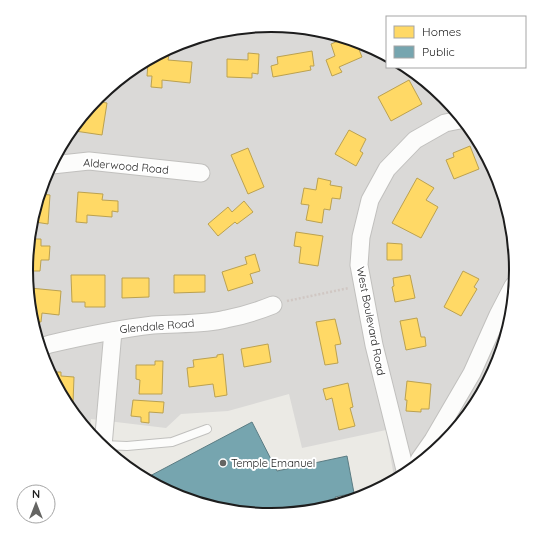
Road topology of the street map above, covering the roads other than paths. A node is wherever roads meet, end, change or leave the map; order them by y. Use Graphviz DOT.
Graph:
graph roads {
  1 [pos="456,121"];
  2 [pos="58,164"];
  3 [pos="201,173"];
  4 [pos="507,297"];
  5 [pos="273,305"];
  6 [pos="113,331"];
  7 [pos="45,345"];
  8 [pos="207,429"];
  9 [pos="104,439"];
  10 [pos="111,446"];
  11 [pos="425,452"];
  12 [pos="404,467"];
  1 -- 12 [label="street, West Boulevard Road"];
  2 -- 3 [label="street, Alderwood Road"];
  4 -- 11 [label="street"];
  5 -- 6 [label="street, Glendale Road"];
  6 -- 7 [label="street, Glendale Road"];
  6 -- 9 [label="street"];
  8 -- 10 [label="lane"];
}
